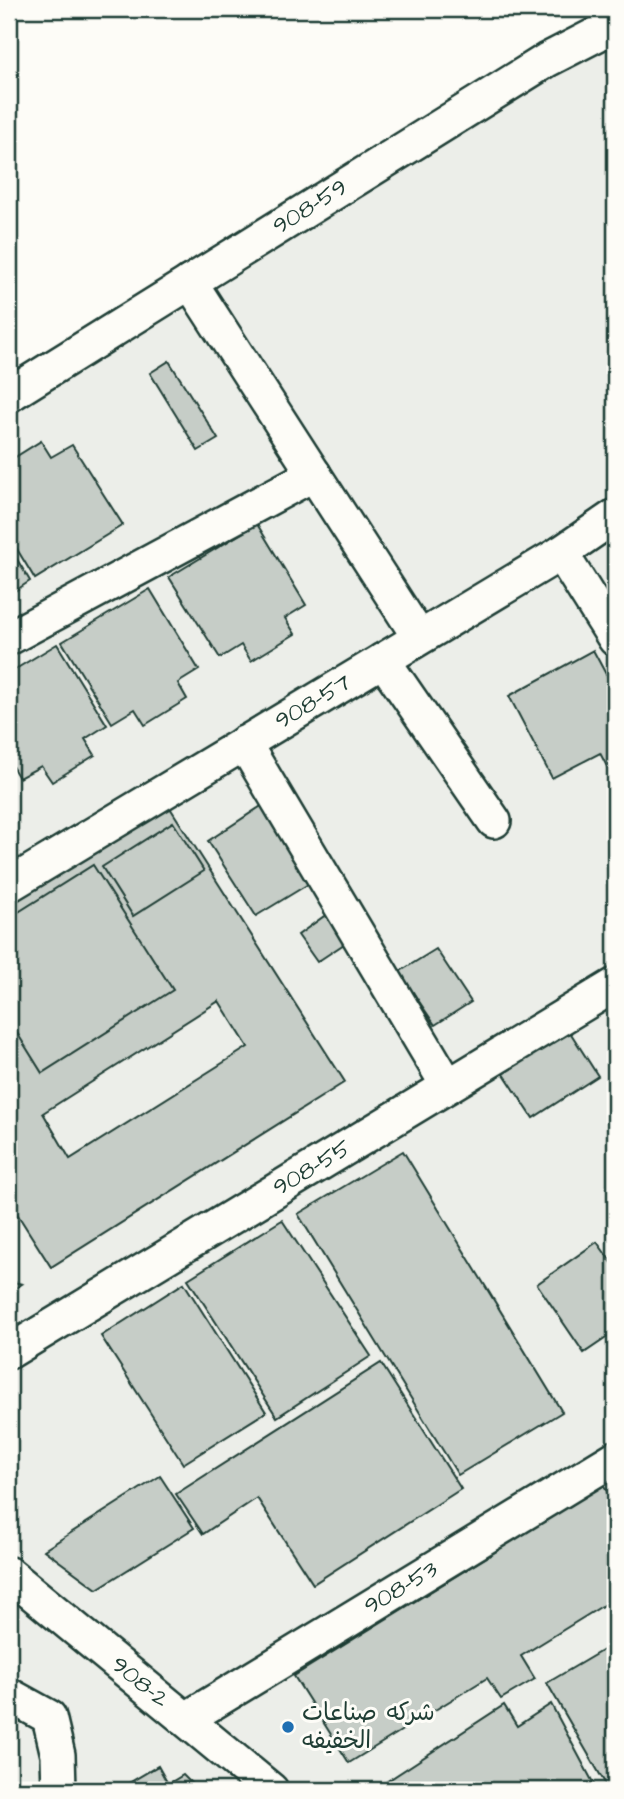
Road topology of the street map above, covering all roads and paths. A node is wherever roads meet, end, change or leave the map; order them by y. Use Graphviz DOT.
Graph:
graph roads {
  1 [pos="615,25"];
  2 [pos="190,282"];
  3 [pos="9,395"];
  4 [pos="314,474"];
  5 [pos="615,516"];
  6 [pos="561,552"];
  7 [pos="419,637"];
  8 [pos="9,638"];
  9 [pos="615,639"];
  10 [pos="383,660"];
  11 [pos="244,743"];
  12 [pos="494,821"];
  13 [pos="9,885"];
  14 [pos="615,985"];
  15 [pos="448,1086"];
  16 [pos="9,1352"];
  17 [pos="615,1458"];
  18 [pos="9,1574"];
  19 [pos="9,1695"];
  20 [pos="186,1719"];
  21 [pos="60,1790"];
  22 [pos="271,1790"];
  1 -- 2 [label="street, 908-59"];
  2 -- 3 [label="street, 908-59"];
  2 -- 4 [label="street"];
  4 -- 7 [label="street"];
  4 -- 8 [label="street"];
  5 -- 6 [label="street, 908-57"];
  6 -- 7 [label="street, 908-57"];
  6 -- 9 [label="street"];
  7 -- 10 [label="street, 908-57"];
  10 -- 11 [label="street, 908-57"];
  10 -- 12 [label="street"];
  11 -- 13 [label="street, 908-57"];
  11 -- 15 [label="street"];
  14 -- 15 [label="street, 908-55"];
  15 -- 16 [label="street, 908-55"];
  17 -- 20 [label="street, 908-53"];
  18 -- 20 [label="street, 908-2"];
  19 -- 21 [label="street"];
  20 -- 22 [label="street, 908-2"];
}
